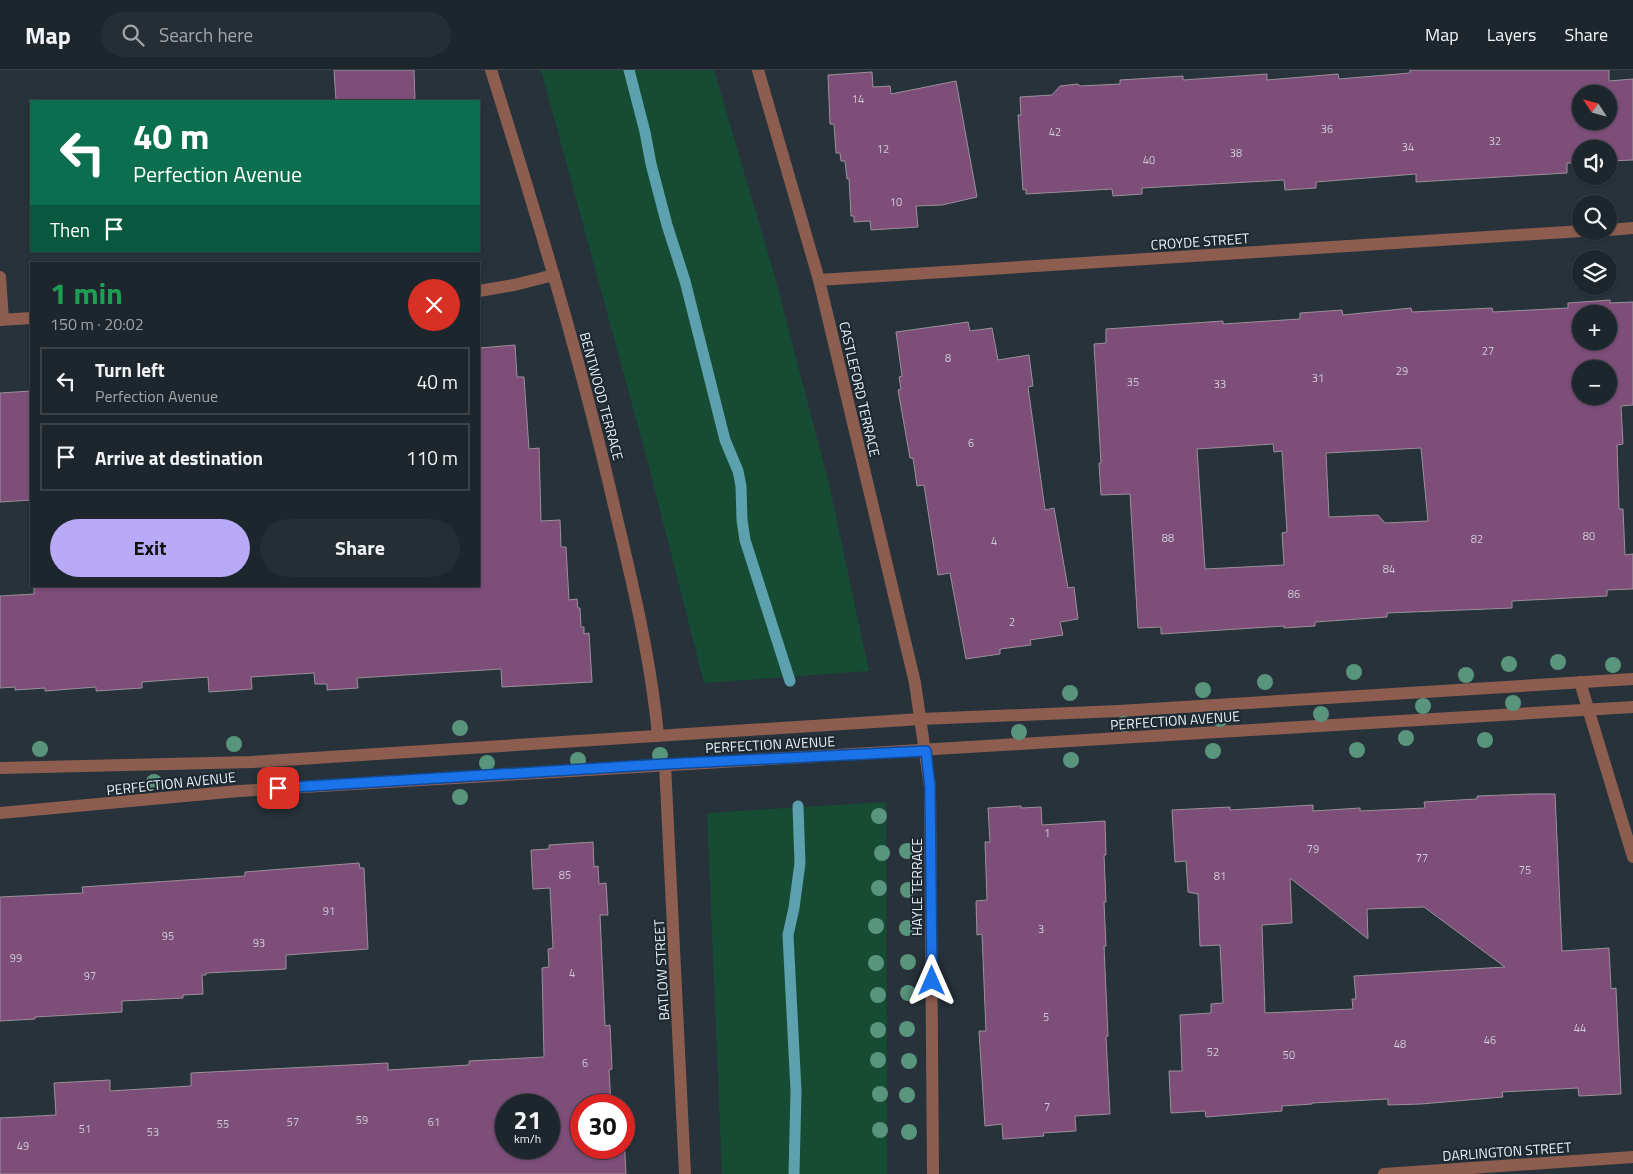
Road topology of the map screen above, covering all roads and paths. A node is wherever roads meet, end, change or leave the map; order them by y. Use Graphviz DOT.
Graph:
graph roads {
  1 [pos="491,70"];
  2 [pos="758,70"];
  3 [pos="1633,228"];
  4 [pos="1617,229"];
  5 [pos="1572,232"];
  6 [pos="554,275"];
  7 [pos="0,277"];
  8 [pos="819,280"];
  9 [pos="480,291"];
  10 [pos="30,318"];
  11 [pos="1,320"];
  12 [pos="1633,679"];
  13 [pos="1580,682"];
  14 [pos="1633,707"];
  15 [pos="1588,710"];
  16 [pos="921,719"];
  17 [pos="658,736"];
  18 [pos="926,751"];
  19 [pos="665,764"];
  20 [pos="0,768"];
  21 [pos="0,813"];
  22 [pos="1633,857"];
  23 [pos="1633,1157"];
  24 [pos="685,1174"];
  25 [pos="933,1174"];
  26 [pos="1384,1174"];
  1 -- 6 [label="street, BENTWOOD TERRACE"];
  2 -- 8 [label="street, CASTLEFORD TERRACE"];
  3 -- 4 [label="street"];
  5 -- 8 [label="street, CROYDE STREET"];
  6 -- 9 [label="street"];
  6 -- 17 [label="street, BENTWOOD TERRACE"];
  7 -- 11 [label="street"];
  8 -- 16 [label="street, CASTLEFORD TERRACE"];
  10 -- 11 [label="street"];
  12 -- 13 [label="street, PERFECTION AVENUE"];
  13 -- 15 [label="street"];
  13 -- 16 [label="street, PERFECTION AVENUE"];
  14 -- 15 [label="street, PERFECTION AVENUE"];
  15 -- 18 [label="street, PERFECTION AVENUE"];
  15 -- 22 [label="street"];
  16 -- 17 [label="street, PERFECTION AVENUE"];
  16 -- 18 [label="street, CASTLEFORD TERRACE"];
  17 -- 20 [label="street, PERFECTION AVENUE"];
  18 -- 19 [label="street, PERFECTION AVENUE"];
  18 -- 25 [label="street, HAYLE TERRACE"];
  19 -- 21 [label="street, PERFECTION AVENUE"];
  19 -- 24 [label="street, BATLOW STREET"];
  23 -- 26 [label="street, DARLINGTON STREET"];
}
